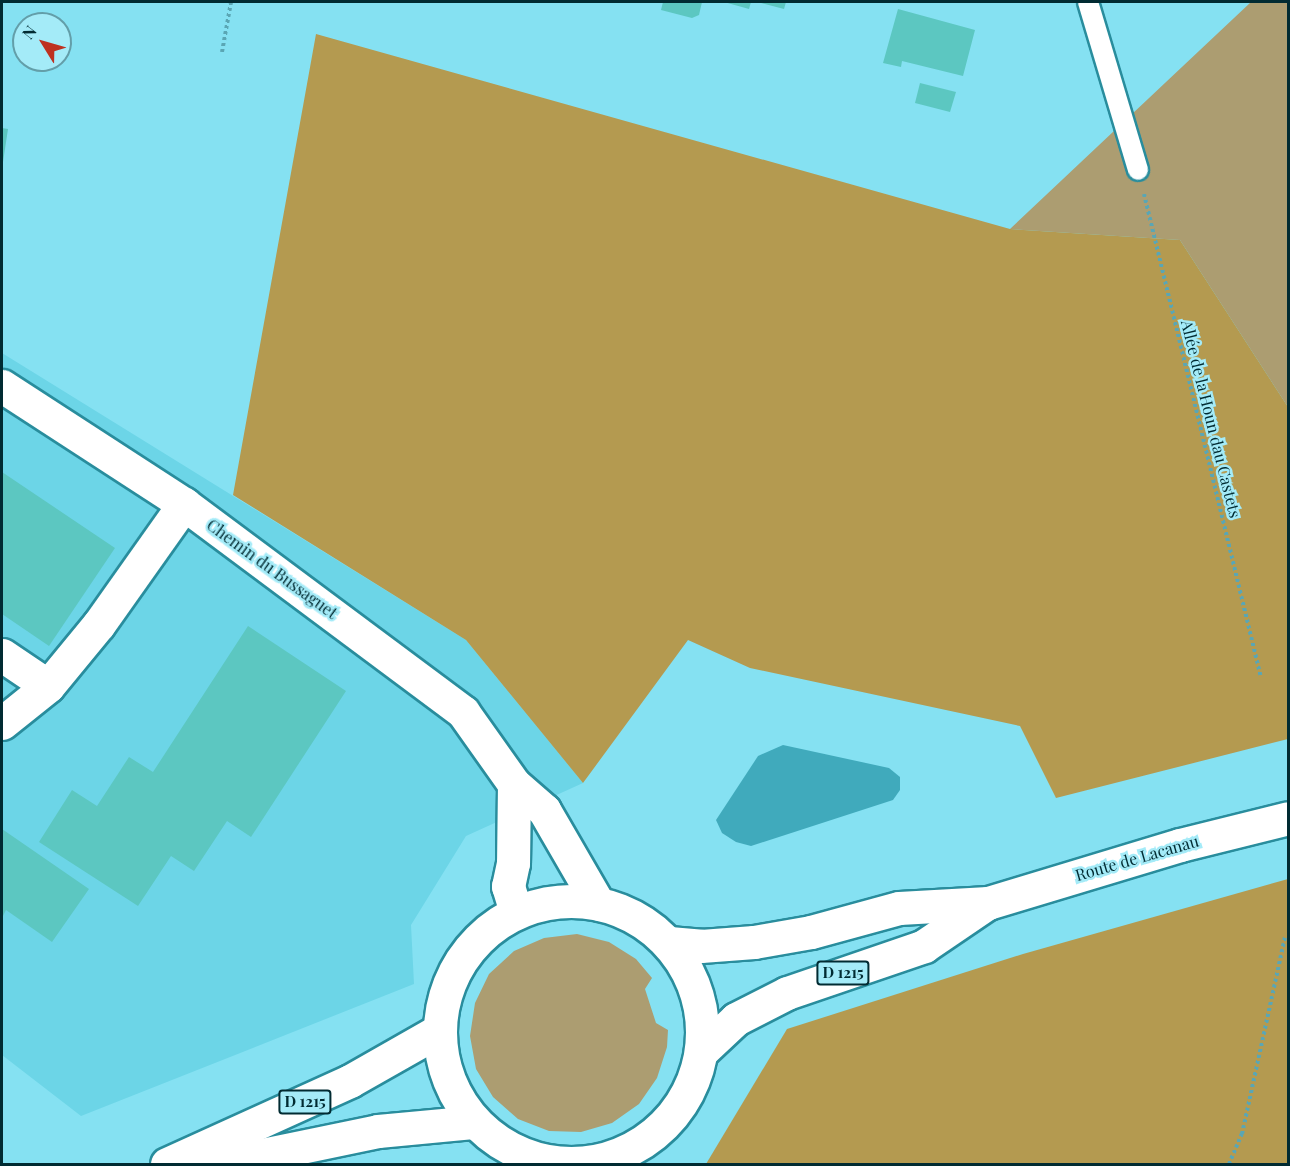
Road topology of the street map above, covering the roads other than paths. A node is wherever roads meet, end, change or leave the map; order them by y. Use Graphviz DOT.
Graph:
graph roads {
  1 [pos="1088,2"];
  2 [pos="1138,170"];
  3 [pos="2,386"];
  4 [pos="184,504"];
  5 [pos="2,654"];
  6 [pos="48,686"];
  7 [pos="2,723"];
  8 [pos="514,784"];
  9 [pos="1288,818"];
  10 [pos="598,903"];
  11 [pos="988,903"];
  12 [pos="516,912"];
  13 [pos="669,943"];
  14 [pos="438,1031"];
  15 [pos="703,1050"];
  16 [pos="473,1122"];
  17 [pos="167,1164"];
  18 [pos="219,1164"];
  1 -- 2 [label="lane"];
  3 -- 4 [label="main road, Chemin du Bussaguet"];
  4 -- 6 [label="main road"];
  4 -- 8 [label="main road, Chemin du Bussaguet"];
  5 -- 6 [label="main road"];
  6 -- 7 [label="main road"];
  8 -- 10 [label="main road, Chemin du Bussaguet"];
  8 -- 12 [label="main road"];
  9 -- 11 [label="main road, Route de Lacanau / D 1215"];
  10 -- 12 [label="main road"];
  10 -- 13 [label="main road"];
  11 -- 13 [label="main road, D 1215"];
  11 -- 15 [label="main road, D 1215"];
  12 -- 14 [label="main road"];
  13 -- 15 [label="main road"];
  14 -- 16 [label="main road"];
  14 -- 17 [label="main road, D 1215"];
  15 -- 16 [label="main road"];
  16 -- 18 [label="main road"];
}
